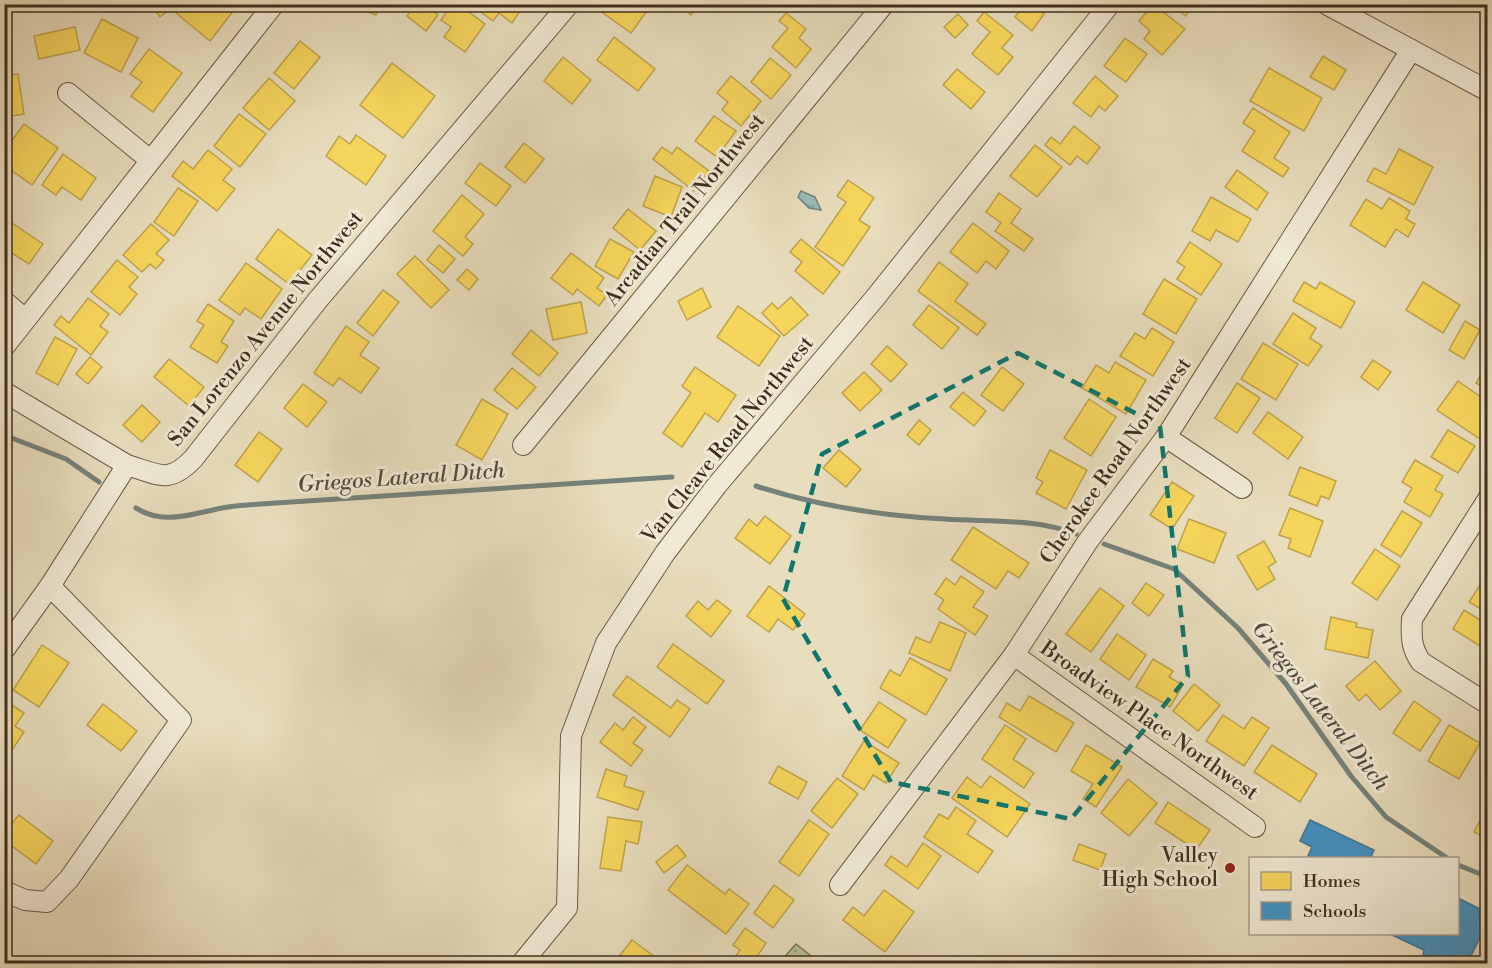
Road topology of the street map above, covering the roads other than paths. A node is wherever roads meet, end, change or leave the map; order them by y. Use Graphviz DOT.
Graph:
graph roads {
  1 [pos="569,4"];
  2 [pos="884,4"];
  3 [pos="1110,4"];
  4 [pos="1326,4"];
  5 [pos="272,5"];
  6 [pos="1410,50"];
  7 [pos="1488,91"];
  8 [pos="68,93"];
  9 [pos="150,160"];
  10 [pos="4,301"];
  11 [pos="25,319"];
  12 [pos="4,347"];
  13 [pos="4,392"];
  14 [pos="1166,437"];
  15 [pos="523,446"];
  16 [pos="127,465"];
  17 [pos="1242,488"];
  18 [pos="1488,499"];
  19 [pos="50,586"];
  20 [pos="4,650"];
  21 [pos="1014,655"];
  22 [pos="1488,704"];
  23 [pos="1255,827"];
  24 [pos="840,885"];
  25 [pos="4,891"];
  26 [pos="521,963"];
  1 -- 16 [label="street, San Lorenzo Avenue Northwest"];
  2 -- 15 [label="street, Arcadian Trail Northwest"];
  3 -- 26 [label="street, Van Cleave Road Northwest"];
  4 -- 6 [label="street"];
  5 -- 9 [label="street"];
  6 -- 7 [label="street"];
  6 -- 14 [label="street, Cherokee Road Northwest"];
  8 -- 9 [label="street"];
  9 -- 11 [label="street"];
  10 -- 11 [label="street"];
  11 -- 12 [label="street"];
  13 -- 16 [label="street"];
  14 -- 17 [label="street"];
  14 -- 21 [label="street, Cherokee Road Northwest"];
  16 -- 19 [label="street"];
  18 -- 22 [label="street"];
  19 -- 20 [label="street"];
  19 -- 25 [label="street"];
  21 -- 23 [label="street, Broadview Place Northwest"];
  21 -- 24 [label="street, Cherokee Road Northwest"];
}
